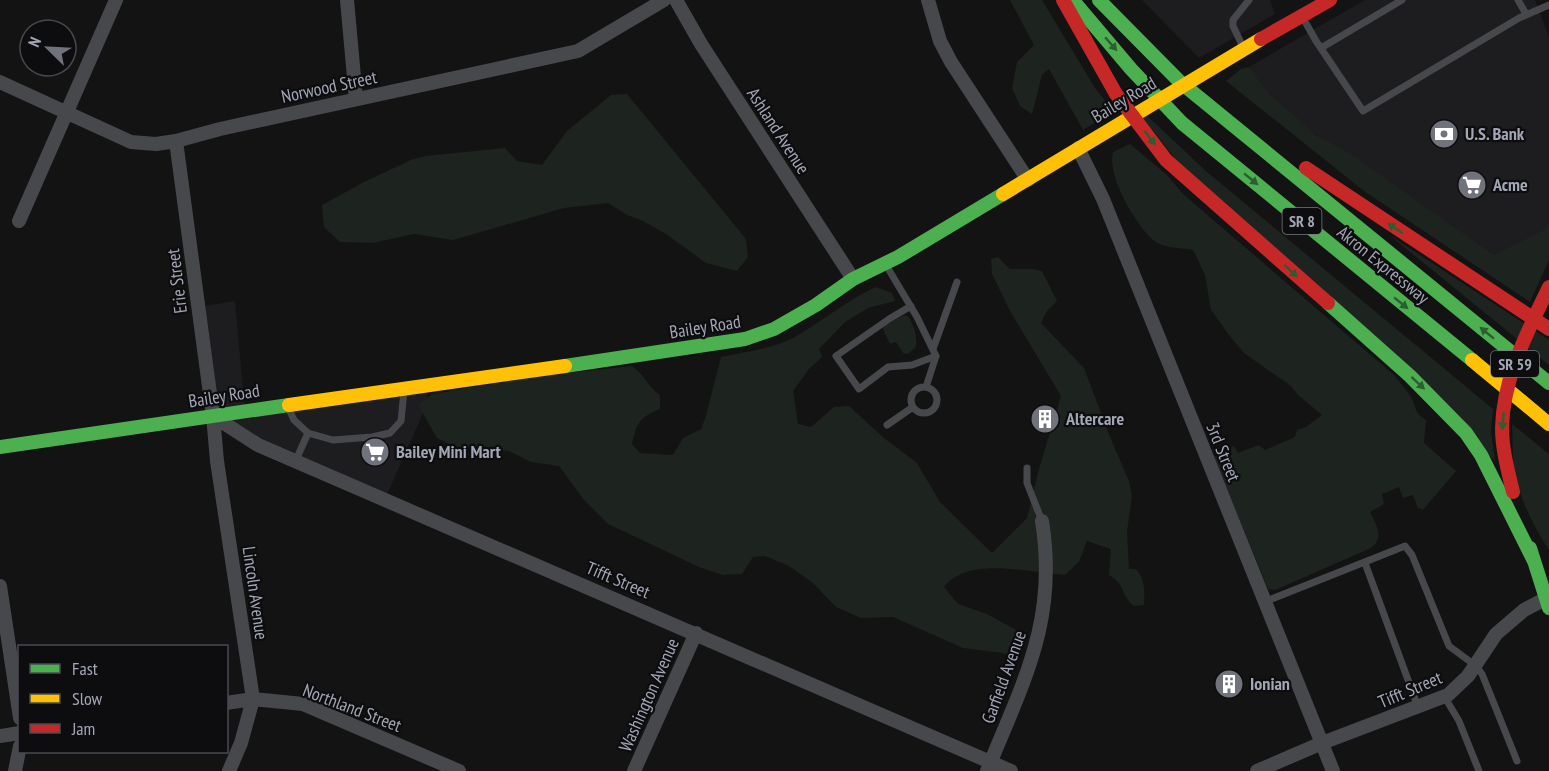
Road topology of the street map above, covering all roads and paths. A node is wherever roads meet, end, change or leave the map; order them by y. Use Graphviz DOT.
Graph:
graph roads {
  1 [pos="117,0"];
  2 [pos="347,0"];
  3 [pos="664,0"];
  4 [pos="676,0"];
  5 [pos="928,0"];
  6 [pos="1063,0"];
  7 [pos="1072,0"];
  8 [pos="1099,0"];
  9 [pos="1249,0"];
  10 [pos="1296,0"];
  11 [pos="1330,0"];
  12 [pos="1402,0"];
  13 [pos="1518,0"];
  14 [pos="1549,6"];
  15 [pos="1526,14"];
  16 [pos="1302,16"];
  17 [pos="1321,48"];
  18 [pos="1244,49"];
  19 [pos="0,82"];
  20 [pos="1180,82"];
  21 [pos="356,99"];
  22 [pos="66,112"];
  23 [pos="176,141"];
  24 [pos="1084,144"];
  25 [pos="1028,180"];
  26 [pos="19,221"];
  27 [pos="885,263"];
  28 [pos="853,279"];
  29 [pos="957,282"];
  30 [pos="1549,287"];
  31 [pos="911,306"];
  32 [pos="1549,329"];
  33 [pos="934,353"];
  34 [pos="1549,383"];
  35 [pos="926,387"];
  36 [pos="404,389"];
  37 [pos="286,405"];
  38 [pos="913,407"];
  39 [pos="213,416"];
  40 [pos="1549,424"];
  41 [pos="887,425"];
  42 [pos="308,433"];
  43 [pos="0,447"];
  44 [pos="296,460"];
  45 [pos="1027,468"];
  46 [pos="1513,492"];
  47 [pos="1042,521"];
  48 [pos="1549,560"];
  49 [pos="1534,561"];
  50 [pos="1365,563"];
  51 [pos="0,586"];
  52 [pos="1264,603"];
  53 [pos="1547,604"];
  54 [pos="696,633"];
  55 [pos="1476,666"];
  56 [pos="1444,696"];
  57 [pos="253,699"];
  58 [pos="228,703"];
  59 [pos="18,705"];
  60 [pos="1418,707"];
  61 [pos="18,733"];
  62 [pos="0,736"];
  63 [pos="1322,743"];
  64 [pos="19,753"];
  65 [pos="1517,761"];
  66 [pos="988,767"];
  67 [pos="15,771"];
  68 [pos="229,771"];
  69 [pos="459,771"];
  70 [pos="634,771"];
  71 [pos="1011,771"];
  72 [pos="1257,771"];
  73 [pos="1333,771"];
  74 [pos="1479,771"];
  1 -- 22 [label="street"];
  2 -- 21 [label="street"];
  3 -- 21 [label="street, Norwood Street"];
  4 -- 28 [label="street, Ashland Avenue"];
  5 -- 25 [label="street"];
  6 -- 49 [label="main road, one-way"];
  7 -- 40 [label="main road, Akron Expressway / SR 8, one-way"];
  8 -- 20 [label="main road, Akron Expressway / SR 8"];
  9 -- 18 [label="lane"];
  10 -- 16 [label="main road"];
  11 -- 16 [label="main road, Bailey Road"];
  12 -- 17 [label="lane"];
  13 -- 15 [label="lane"];
  14 -- 15 [label="lane"];
  15 -- 17 [label="lane"];
  16 -- 17 [label="lane"];
  16 -- 18 [label="main road, Bailey Road"];
  18 -- 24 [label="main road, Bailey Road"];
  19 -- 22 [label="street, Norwood Street"];
  32 -- 20 [label="main road, one-way"];
  34 -- 20 [label="main road, Akron Expressway / SR 8, one-way"];
  21 -- 23 [label="street, Norwood Street"];
  22 -- 23 [label="street, Norwood Street"];
  22 -- 26 [label="street"];
  23 -- 39 [label="street, Erie Street"];
  24 -- 25 [label="main road, Bailey Road"];
  24 -- 52 [label="street, 3rd Street"];
  25 -- 27 [label="main road, Bailey Road"];
  27 -- 28 [label="main road, Bailey Road"];
  27 -- 31 [label="lane"];
  28 -- 36 [label="main road, Bailey Road"];
  29 -- 33 [label="lane"];
  30 -- 46 [label="main road, SR 59, one-way"];
  31 -- 33 [label="lane"];
  31 -- 33 [label="lane"];
  33 -- 35 [label="lane"];
  35 -- 38 [label="lane"];
  35 -- 38 [label="lane"];
  36 -- 37 [label="main road, Bailey Road"];
  36 -- 42 [label="lane"];
  37 -- 39 [label="main road, Bailey Road"];
  37 -- 42 [label="lane"];
  38 -- 41 [label="lane"];
  39 -- 43 [label="main road, Bailey Road"];
  39 -- 44 [label="street, Tifft Street"];
  39 -- 57 [label="street, Lincoln Avenue"];
  42 -- 44 [label="lane"];
  44 -- 54 [label="street, Tifft Street"];
  45 -- 47 [label="lane"];
  46 -- 48 [label="main road"];
  46 -- 49 [label="main road"];
  47 -- 66 [label="street, Garfield Avenue"];
  49 -- 53 [label="main road"];
  50 -- 52 [label="lane"];
  50 -- 55 [label="lane"];
  50 -- 60 [label="lane"];
  51 -- 59 [label="street"];
  52 -- 63 [label="street, 3rd Street"];
  53 -- 55 [label="street, Tifft Street"];
  54 -- 66 [label="street, Tifft Street"];
  54 -- 70 [label="street, Washington Avenue"];
  55 -- 56 [label="street, Tifft Street"];
  55 -- 65 [label="lane"];
  56 -- 60 [label="street, Tifft Street"];
  56 -- 74 [label="lane"];
  57 -- 58 [label="street, Northland Street"];
  57 -- 68 [label="street, Lincoln Avenue"];
  57 -- 69 [label="street, Northland Street"];
  60 -- 63 [label="street, Tifft Street"];
  61 -- 62 [label="street"];
  63 -- 72 [label="street, Tifft Street"];
  63 -- 73 [label="street, 3rd Street"];
  64 -- 67 [label="street"];
  66 -- 71 [label="street, Tifft Street"];
}
